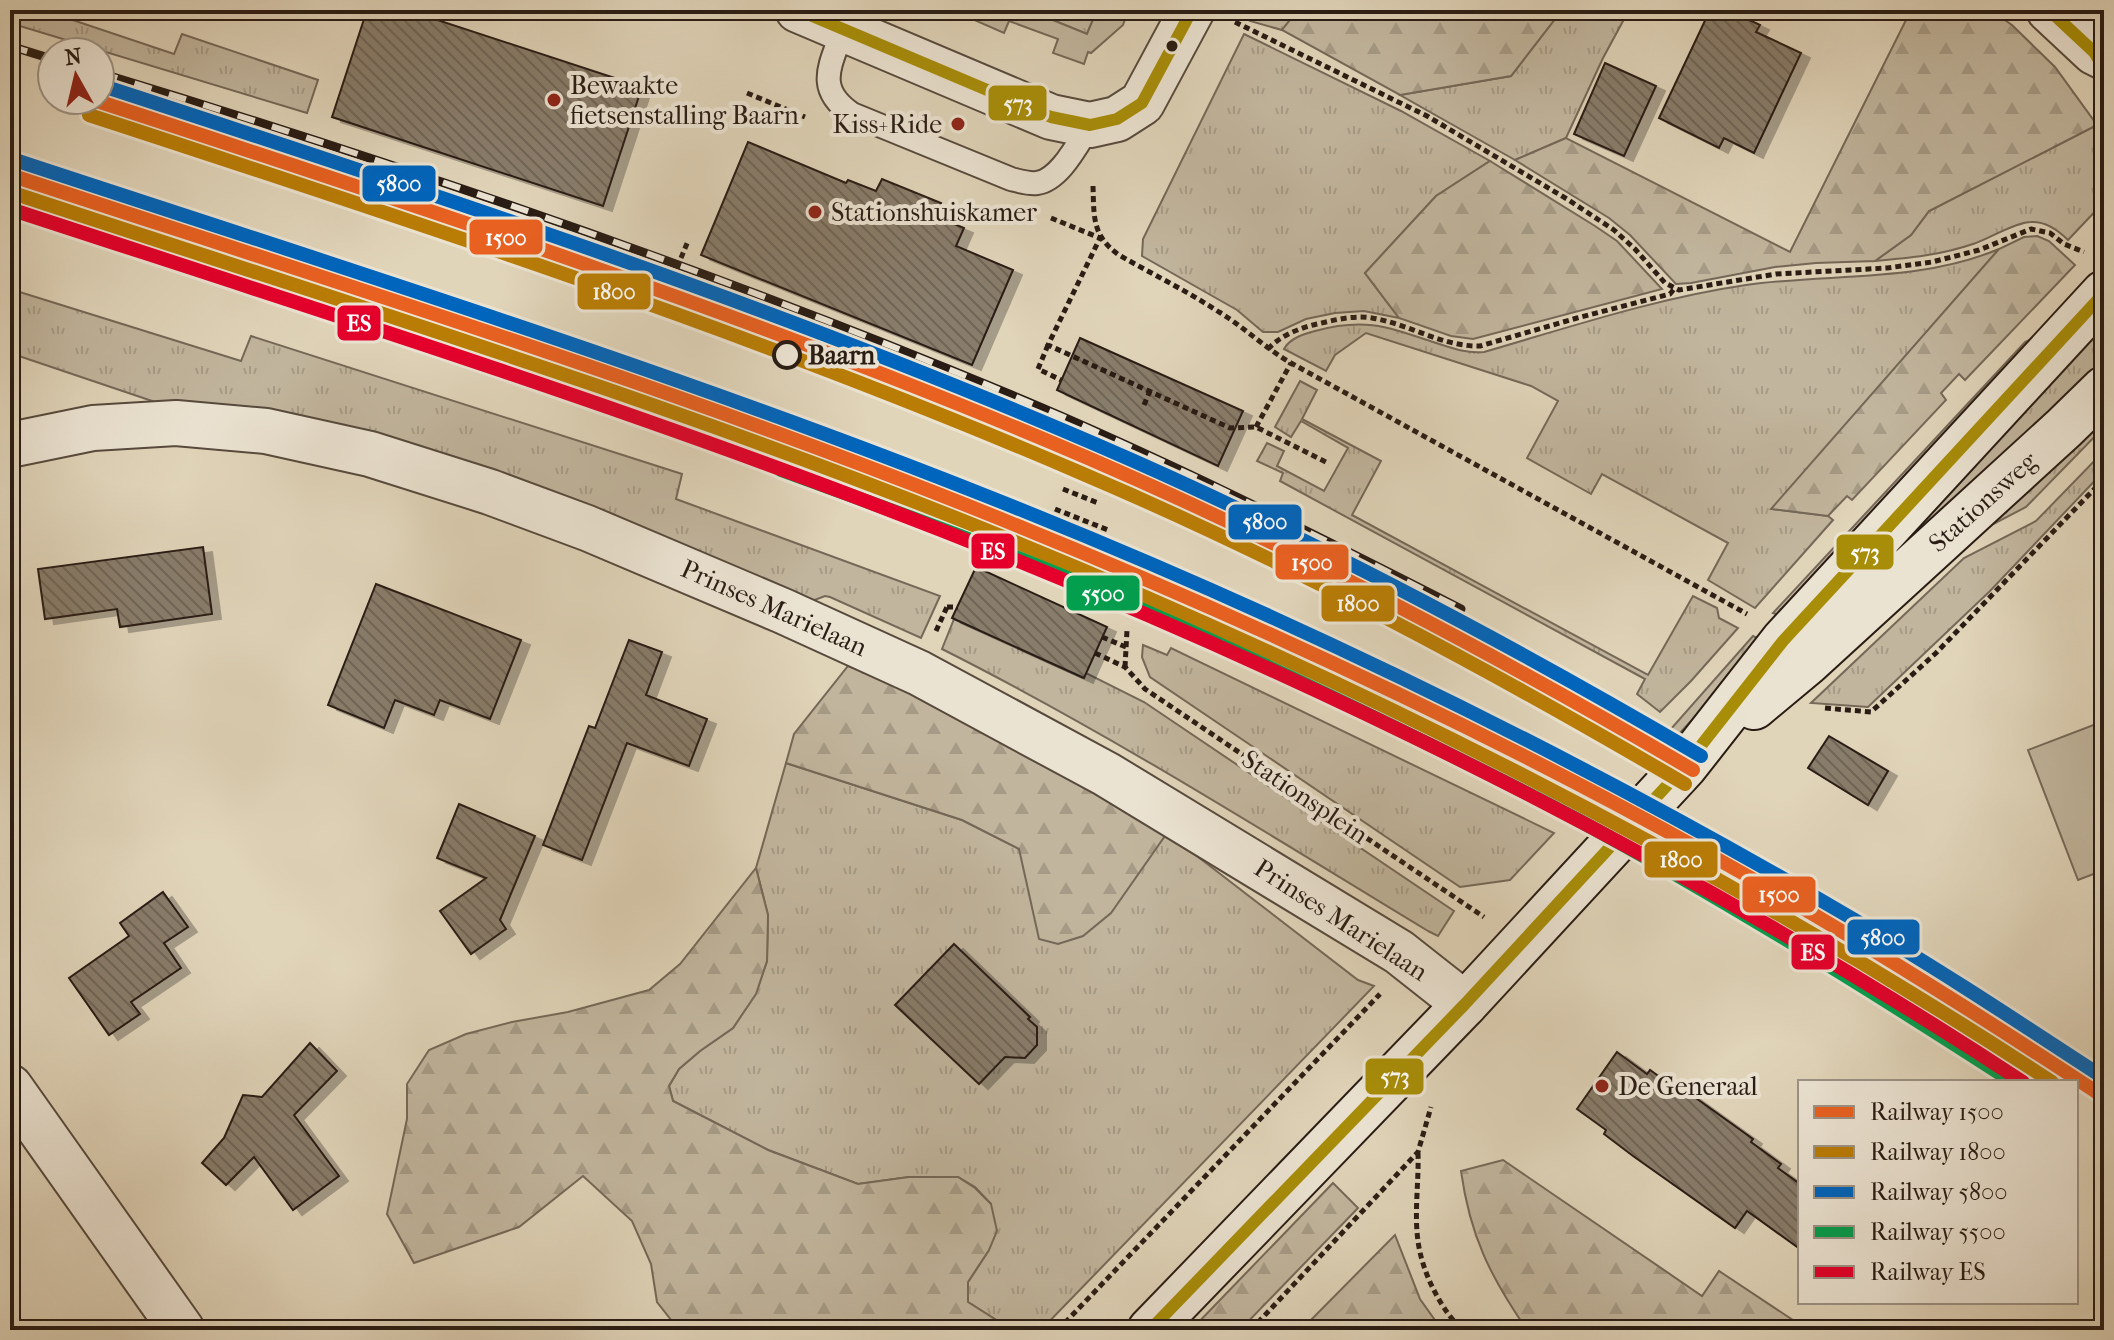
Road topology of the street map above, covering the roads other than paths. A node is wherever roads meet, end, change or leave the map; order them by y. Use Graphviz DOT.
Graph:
graph roads {
  1 [pos="798,10"];
  2 [pos="2049,10"];
  3 [pos="1208,13"];
  4 [pos="849,20"];
  5 [pos="2101,59"];
  6 [pos="1090,125"];
  7 [pos="2104,293"];
  8 [pos="2104,389"];
  9 [pos="10,445"];
  10 [pos="1685,766"];
  11 [pos="1465,1004"];
  12 [pos="10,1087"];
  13 [pos="182,1330"];
  14 [pos="1150,1330"];
  1 -- 4 [label="street"];
  2 -- 5 [label="street"];
  3 -- 6 [label="street"];
  4 -- 6 [label="street"];
  4 -- 6 [label="lane"];
  7 -- 10 [label="street, Stationsweg"];
  8 -- 10 [label="street, Stationsweg"];
  9 -- 11 [label="street, Prinses Marielaan"];
  10 -- 11 [label="street"];
  11 -- 14 [label="street"];
  12 -- 13 [label="street"];
}
